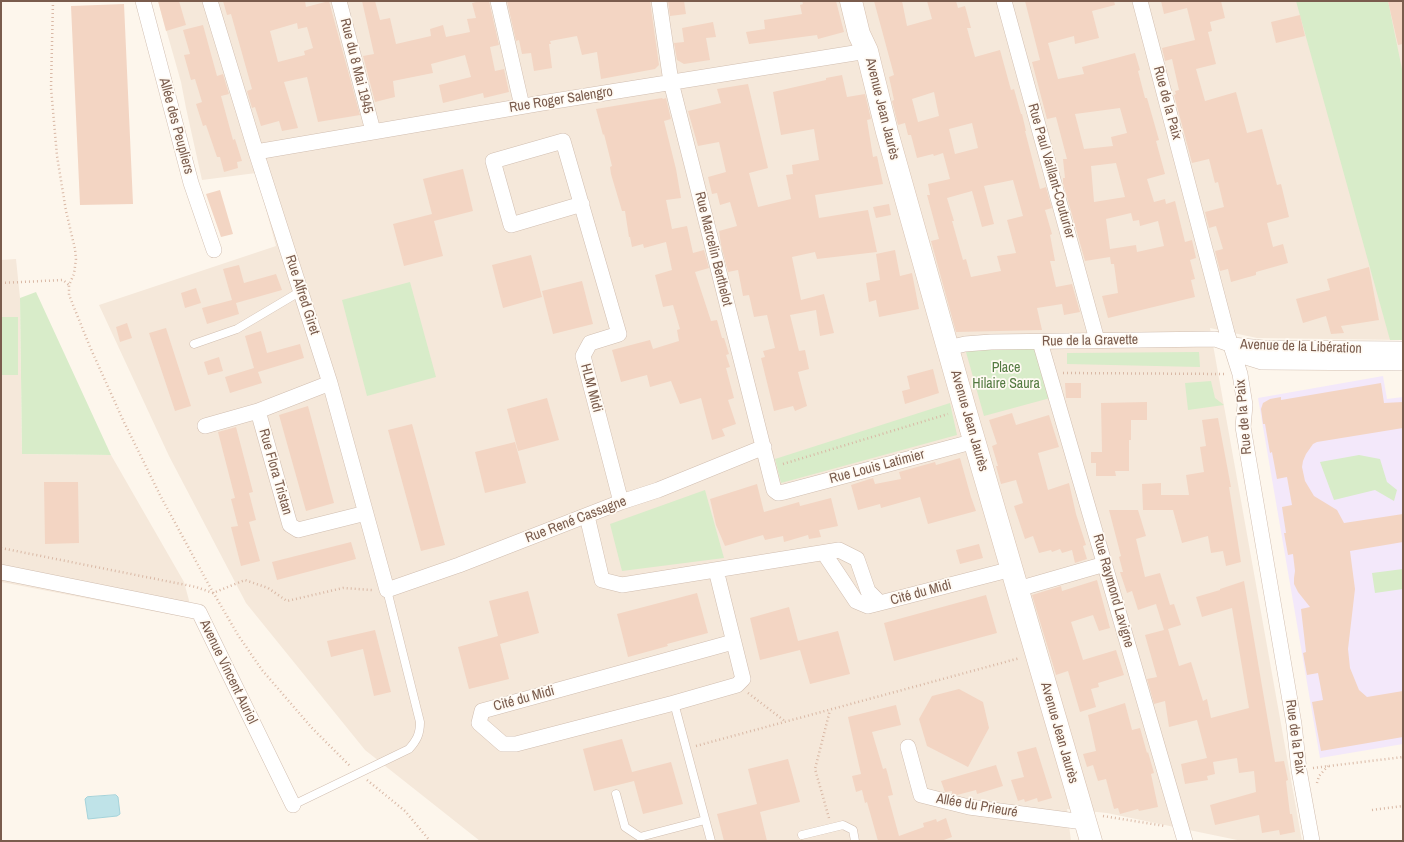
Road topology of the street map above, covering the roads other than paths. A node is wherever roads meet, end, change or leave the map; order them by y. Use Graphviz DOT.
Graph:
graph roads {
  1 [pos="143,1"];
  2 [pos="210,1"];
  3 [pos="339,1"];
  4 [pos="498,1"];
  5 [pos="660,1"];
  6 [pos="851,1"];
  7 [pos="1004,1"];
  8 [pos="1140,1"];
  9 [pos="867,50"];
  10 [pos="671,82"];
  11 [pos="522,106"];
  12 [pos="373,131"];
  13 [pos="256,152"];
  14 [pos="582,204"];
  15 [pos="214,250"];
  16 [pos="301,291"];
  17 [pos="1097,340"];
  18 [pos="1040,342"];
  19 [pos="194,344"];
  20 [pos="1232,345"];
  21 [pos="948,348"];
  22 [pos="1403,349"];
  23 [pos="1403,363"];
  24 [pos="330,383"];
  25 [pos="258,411"];
  26 [pos="204,426"];
  27 [pos="975,441"];
  28 [pos="764,447"];
  29 [pos="778,492"];
  30 [pos="621,502"];
  31 [pos="366,512"];
  32 [pos="587,516"];
  33 [pos="824,553"];
  34 [pos="1105,564"];
  35 [pos="716,570"];
  36 [pos="1,572"];
  37 [pos="1015,579"];
  38 [pos="387,590"];
  39 [pos="880,603"];
  40 [pos="733,642"];
  41 [pos="674,703"];
  42 [pos="908,746"];
  43 [pos="616,794"];
  44 [pos="293,805"];
  45 [pos="1082,811"];
  46 [pos="705,820"];
  47 [pos="802,835"];
  48 [pos="711,841"];
  49 [pos="856,841"];
  50 [pos="1091,841"];
  51 [pos="1185,841"];
  52 [pos="1312,841"];
  1 -- 15 [label="street, Allée des Peupliers"];
  2 -- 13 [label="street, Rue Alfred Giret"];
  3 -- 12 [label="street, Rue du 8 Mai 1945"];
  4 -- 11 [label="street"];
  5 -- 10 [label="street, Rue Marcelin Berthelot"];
  6 -- 9 [label="street, Avenue Jean Jaurès"];
  7 -- 17 [label="street, Rue Paul Vaillant-Couturier"];
  8 -- 20 [label="street, Rue de la Paix"];
  9 -- 10 [label="street, Rue Roger Salengro"];
  9 -- 21 [label="street, Avenue Jean Jaurès"];
  10 -- 11 [label="street, Rue Roger Salengro"];
  10 -- 28 [label="street, Rue Marcelin Berthelot"];
  11 -- 12 [label="street, Rue Roger Salengro"];
  12 -- 13 [label="street, Rue Roger Salengro"];
  13 -- 16 [label="street, Rue Alfred Giret"];
  14 -- 14 [label="street, HLM Midi"];
  14 -- 30 [label="street, HLM Midi"];
  16 -- 19 [label="lane"];
  16 -- 24 [label="street, Rue Alfred Giret"];
  17 -- 18 [label="street, Rue de la Gravette"];
  17 -- 20 [label="street, Rue de la Gravette"];
  18 -- 21 [label="street, Rue de la Gravette"];
  18 -- 34 [label="street, Rue Raymond Lavigne"];
  20 -- 22 [label="street, Avenue de la Libération"];
  20 -- 23 [label="street, Avenue de la Libération"];
  20 -- 52 [label="street, Rue de la Paix"];
  21 -- 27 [label="street, Avenue Jean Jaurès"];
  24 -- 25 [label="street, Rue Flora Tristan"];
  24 -- 31 [label="street, Rue Alfred Giret"];
  25 -- 26 [label="street, Rue Flora Tristan"];
  25 -- 31 [label="street, Rue Flora Tristan"];
  27 -- 29 [label="street, Rue Louis Latimier"];
  27 -- 37 [label="street, Avenue Jean Jaurès"];
  28 -- 29 [label="street, Rue Marcelin Berthelot"];
  28 -- 30 [label="street, Rue René Cassagne"];
  30 -- 32 [label="street, Rue René Cassagne"];
  31 -- 38 [label="street, Rue Alfred Giret"];
  32 -- 35 [label="street, Cité du Midi"];
  32 -- 38 [label="street, Rue René Cassagne"];
  33 -- 35 [label="street, Cité du Midi"];
  33 -- 39 [label="street"];
  33 -- 39 [label="street, Cité du Midi"];
  34 -- 37 [label="street, Cité du Midi"];
  34 -- 51 [label="street, Rue Raymond Lavigne"];
  35 -- 40 [label="street"];
  36 -- 44 [label="street, Avenue Vincent Auriol"];
  37 -- 39 [label="street, Cité du Midi"];
  37 -- 45 [label="street, Avenue Jean Jaurès"];
  38 -- 44 [label="lane"];
  40 -- 41 [label="street, Cité du Midi"];
  40 -- 41 [label="street, Cité du Midi"];
  41 -- 46 [label="lane"];
  42 -- 45 [label="street, Allée du Prieuré"];
  43 -- 46 [label="lane"];
  45 -- 50 [label="street, Avenue Jean Jaurès"];
  46 -- 48 [label="lane"];
  47 -- 49 [label="lane"];
}
